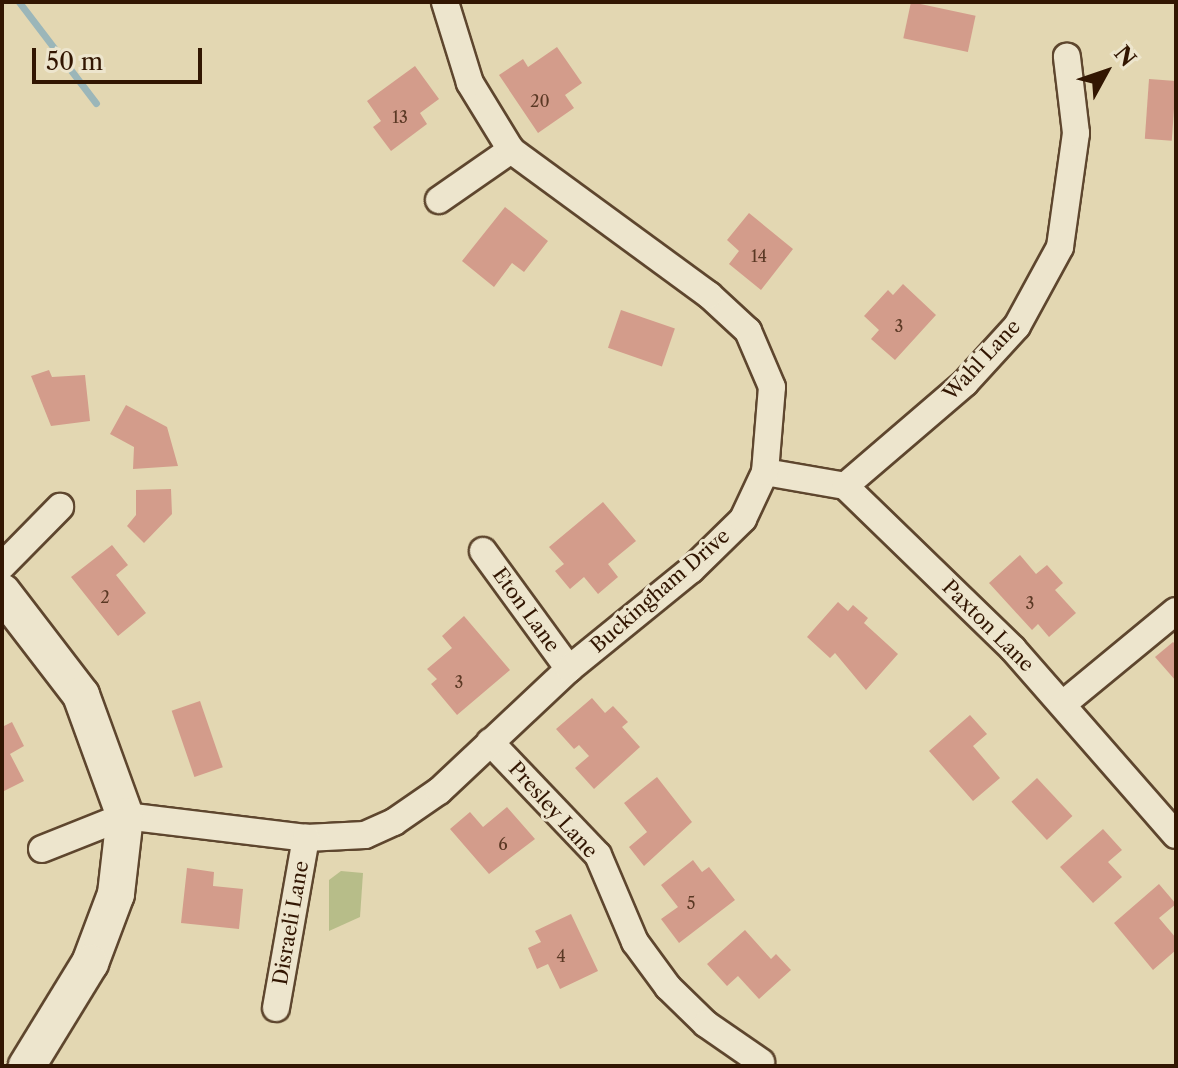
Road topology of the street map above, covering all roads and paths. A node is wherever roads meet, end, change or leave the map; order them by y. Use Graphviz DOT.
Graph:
graph roads {
  1 [pos="445,2"];
  2 [pos="1067,57"];
  3 [pos="511,150"];
  4 [pos="439,200"];
  5 [pos="765,472"];
  6 [pos="845,486"];
  7 [pos="60,507"];
  8 [pos="483,551"];
  9 [pos="2,566"];
  10 [pos="2,592"];
  11 [pos="1176,611"];
  12 [pos="569,669"];
  13 [pos="1063,704"];
  14 [pos="490,742"];
  15 [pos="125,816"];
  16 [pos="1176,835"];
  17 [pos="306,838"];
  18 [pos="42,849"];
  19 [pos="276,1008"];
  20 [pos="761,1062"];
  21 [pos="27,1066"];
  1 -- 3 [label="street, Buckingham Drive"];
  2 -- 6 [label="street, Wahl Lane"];
  3 -- 4 [label="street"];
  3 -- 5 [label="street, Buckingham Drive"];
  5 -- 6 [label="street, Paxton Lane"];
  5 -- 12 [label="street, Buckingham Drive"];
  6 -- 13 [label="street, Paxton Lane"];
  7 -- 9 [label="street"];
  8 -- 12 [label="street, Eton Lane"];
  10 -- 15 [label="street"];
  11 -- 13 [label="street"];
  12 -- 14 [label="street, Buckingham Drive"];
  13 -- 16 [label="street, Paxton Lane"];
  14 -- 17 [label="street, Buckingham Drive"];
  14 -- 20 [label="street, Presley Lane"];
  15 -- 17 [label="street, Buckingham Drive"];
  15 -- 18 [label="street"];
  15 -- 21 [label="street"];
  17 -- 19 [label="street, Disraeli Lane"];
}
